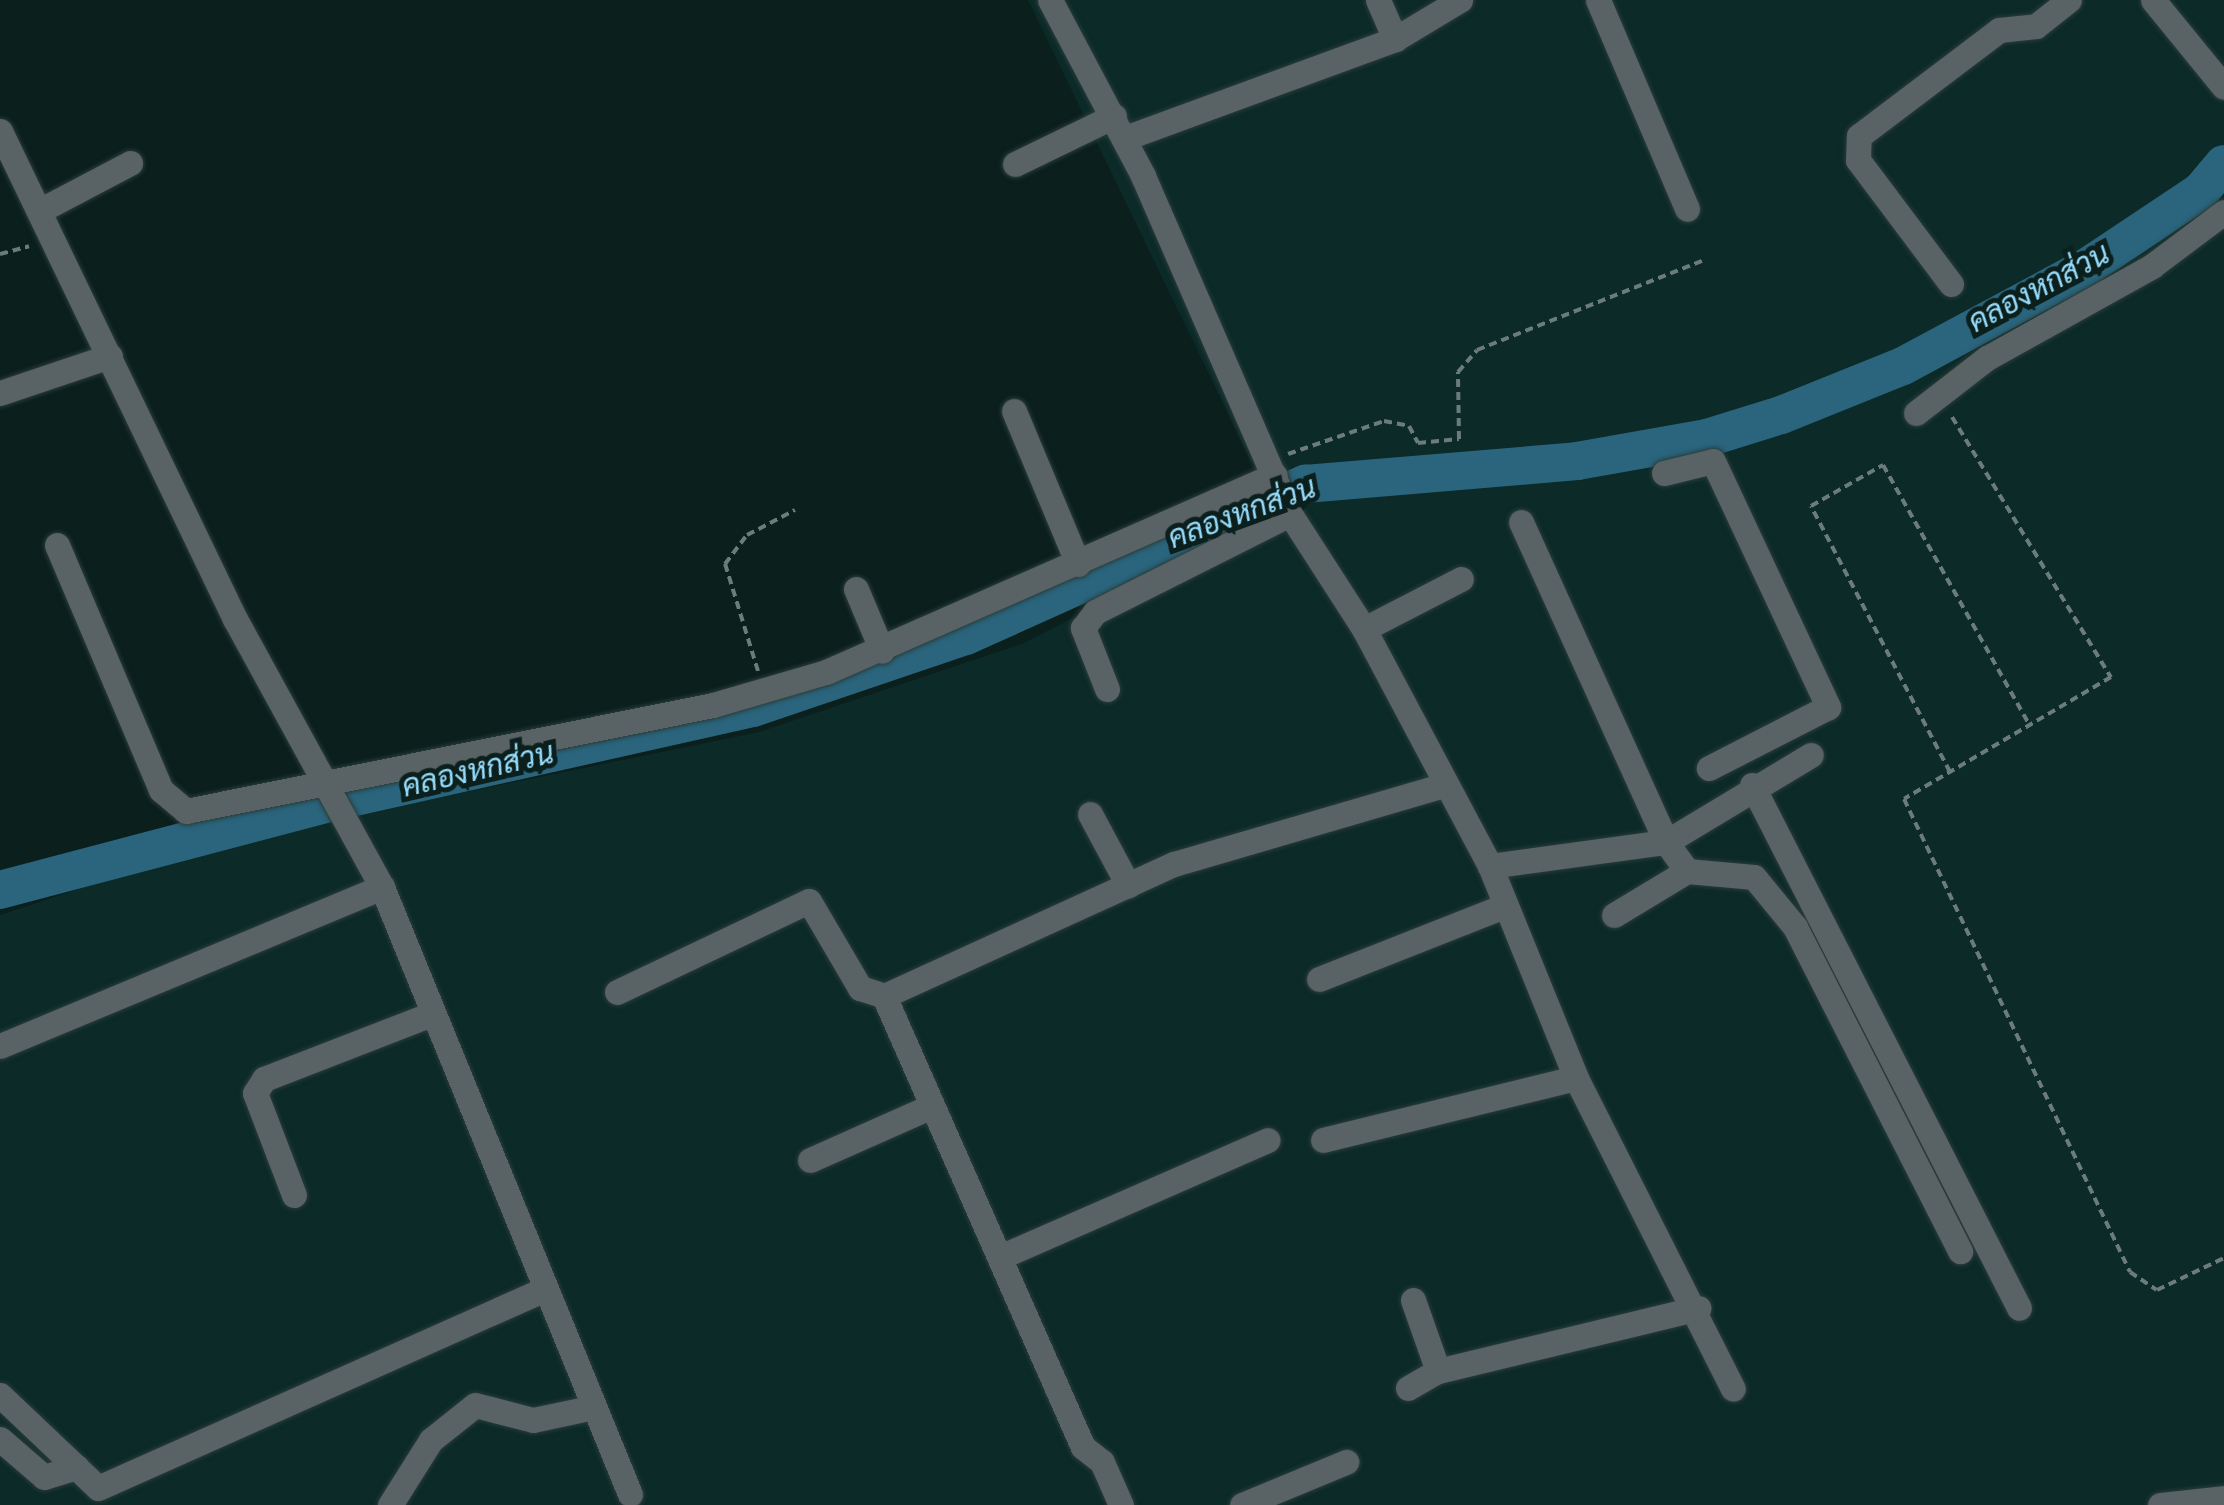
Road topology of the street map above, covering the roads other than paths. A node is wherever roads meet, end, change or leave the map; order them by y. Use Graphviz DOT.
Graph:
graph roads {
  1 [pos="1050,0"];
  2 [pos="1378,0"];
  3 [pos="1598,0"];
  4 [pos="2069,0"];
  5 [pos="2153,0"];
  6 [pos="1456,1"];
  7 [pos="1395,39"];
  8 [pos="2222,84"];
  9 [pos="1120,127"];
  10 [pos="0,131"];
  11 [pos="130,162"];
  12 [pos="1016,164"];
  13 [pos="1687,209"];
  14 [pos="39,211"];
  15 [pos="2224,212"];
  16 [pos="1951,284"];
  17 [pos="110,356"];
  18 [pos="0,392"];
  19 [pos="1014,411"];
  20 [pos="1916,413"];
  21 [pos="1274,473"];
  22 [pos="1664,473"];
  23 [pos="1290,514"];
  24 [pos="1522,522"];
  25 [pos="58,545"];
  26 [pos="1078,564"];
  27 [pos="1461,579"];
  28 [pos="856,589"];
  29 [pos="1364,629"];
  30 [pos="882,652"];
  31 [pos="1107,689"];
  32 [pos="1781,730"];
  33 [pos="1709,768"];
  34 [pos="323,780"];
  35 [pos="1444,785"];
  36 [pos="1752,785"];
  37 [pos="1090,814"];
  38 [pos="1666,842"];
  39 [pos="1490,866"];
  40 [pos="1687,870"];
  41 [pos="1128,885"];
  42 [pos="382,887"];
  43 [pos="1502,907"];
  44 [pos="1614,915"];
  45 [pos="1319,979"];
  46 [pos="617,992"];
  47 [pos="884,996"];
  48 [pos="432,1014"];
  49 [pos="0,1046"];
  50 [pos="1576,1078"];
  51 [pos="932,1106"];
  52 [pos="1268,1140"];
  53 [pos="1323,1140"];
  54 [pos="810,1160"];
  55 [pos="294,1195"];
  56 [pos="1960,1251"];
  57 [pos="1000,1258"];
  58 [pos="544,1289"];
  59 [pos="1413,1300"];
  60 [pos="1698,1308"];
  61 [pos="2018,1308"];
  62 [pos="1438,1372"];
  63 [pos="1408,1388"];
  64 [pos="1734,1389"];
  65 [pos="0,1395"];
  66 [pos="594,1407"];
  67 [pos="0,1439"];
  68 [pos="1346,1462"];
  69 [pos="76,1467"];
  70 [pos="630,1494"];
  71 [pos="107,1497"];
  72 [pos="2224,1498"];
  73 [pos="390,1505"];
  74 [pos="1121,1505"];
  75 [pos="1242,1505"];
  76 [pos="2160,1505"];
  1 -- 9 [label="street"];
  2 -- 7 [label="street"];
  3 -- 13 [label="street"];
  4 -- 16 [label="street"];
  5 -- 8 [label="street"];
  6 -- 7 [label="street"];
  7 -- 9 [label="street"];
  9 -- 12 [label="street"];
  9 -- 21 [label="street"];
  10 -- 14 [label="street"];
  11 -- 14 [label="street"];
  14 -- 17 [label="street"];
  15 -- 20 [label="street"];
  17 -- 18 [label="street"];
  17 -- 34 [label="street"];
  19 -- 26 [label="street"];
  21 -- 23 [label="street"];
  21 -- 26 [label="street"];
  22 -- 32 [label="street"];
  23 -- 29 [label="street"];
  23 -- 31 [label="street"];
  24 -- 38 [label="street"];
  25 -- 34 [label="street"];
  26 -- 30 [label="street"];
  27 -- 29 [label="street"];
  28 -- 30 [label="street"];
  29 -- 35 [label="street"];
  30 -- 34 [label="street"];
  32 -- 33 [label="street"];
  32 -- 36 [label="street"];
  34 -- 42 [label="street"];
  35 -- 39 [label="street"];
  35 -- 41 [label="street"];
  36 -- 38 [label="street"];
  36 -- 61 [label="street"];
  37 -- 41 [label="street"];
  38 -- 39 [label="street"];
  38 -- 40 [label="street"];
  39 -- 43 [label="street"];
  40 -- 44 [label="street"];
  40 -- 56 [label="street"];
  41 -- 47 [label="street"];
  42 -- 48 [label="street"];
  42 -- 49 [label="street"];
  43 -- 45 [label="street"];
  43 -- 50 [label="street"];
  46 -- 47 [label="street"];
  47 -- 51 [label="street"];
  48 -- 55 [label="street"];
  48 -- 58 [label="street"];
  50 -- 53 [label="street"];
  50 -- 60 [label="street"];
  51 -- 54 [label="street"];
  51 -- 57 [label="street"];
  52 -- 57 [label="street"];
  57 -- 74 [label="street"];
  58 -- 66 [label="street"];
  58 -- 71 [label="street"];
  59 -- 62 [label="street"];
  60 -- 62 [label="street"];
  60 -- 64 [label="street"];
  62 -- 63 [label="street"];
  65 -- 69 [label="street"];
  66 -- 70 [label="street"];
  66 -- 73 [label="street"];
  67 -- 69 [label="street"];
  68 -- 75 [label="street"];
  69 -- 71 [label="street"];
  72 -- 76 [label="street"];
}
